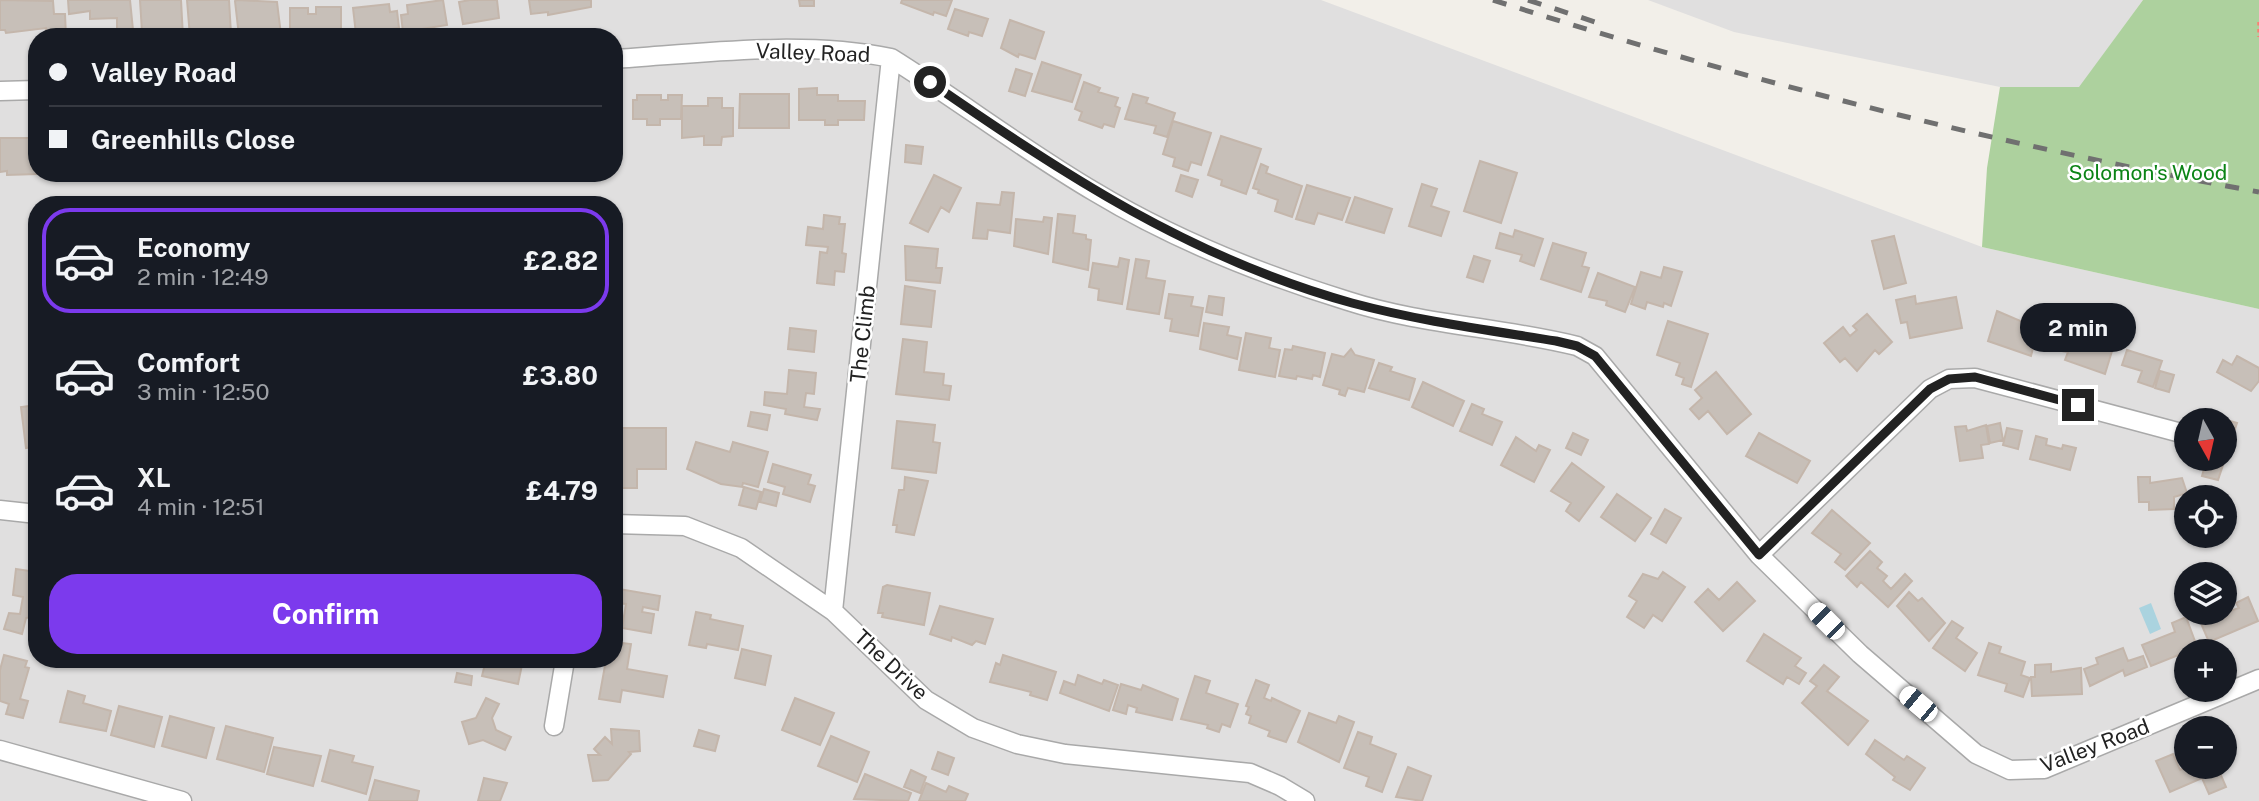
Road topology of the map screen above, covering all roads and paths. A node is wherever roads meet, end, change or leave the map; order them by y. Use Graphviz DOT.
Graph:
graph roads {
  1 [pos="2259,22"];
  2 [pos="2259,37"];
  3 [pos="623,58"];
  4 [pos="891,58"];
  5 [pos="28,90"];
  6 [pos="0,91"];
  7 [pos="2174,431"];
  8 [pos="0,512"];
  9 [pos="28,514"];
  10 [pos="623,524"];
  11 [pos="1759,555"];
  12 [pos="833,611"];
  13 [pos="564,668"];
  14 [pos="2259,679"];
  15 [pos="554,726"];
  16 [pos="0,750"];
  17 [pos="1277,793"];
  18 [pos="182,801"];
  19 [pos="1305,801"];
  1 -- 2 [label="path"];
  3 -- 4 [label="street, Valley Road"];
  4 -- 11 [label="street, Valley Road"];
  4 -- 12 [label="street, The Climb"];
  5 -- 6 [label="street"];
  7 -- 11 [label="street"];
  8 -- 9 [label="street"];
  10 -- 12 [label="street, The Drive"];
  11 -- 14 [label="street, Valley Road"];
  12 -- 17 [label="street, The Drive"];
  13 -- 15 [label="street"];
  16 -- 18 [label="street"];
  17 -- 19 [label="street, The Drive"];
}
